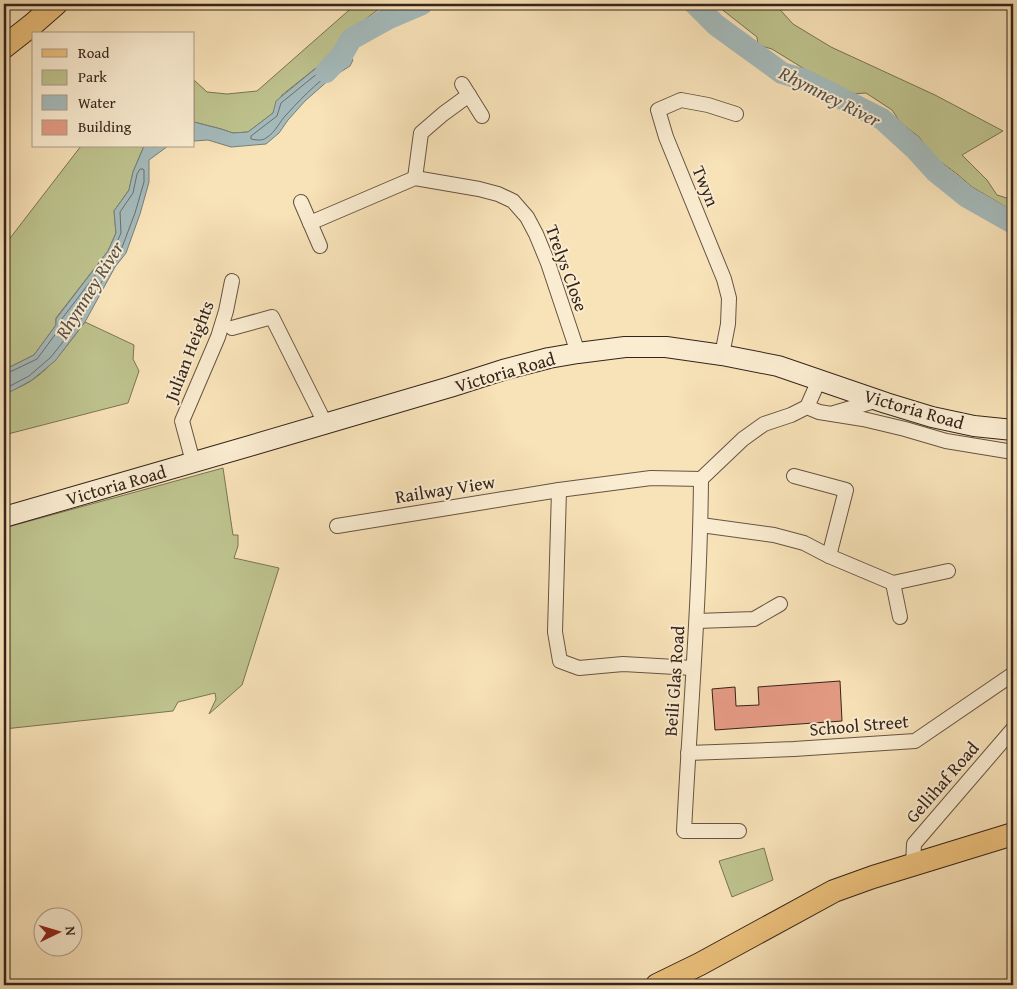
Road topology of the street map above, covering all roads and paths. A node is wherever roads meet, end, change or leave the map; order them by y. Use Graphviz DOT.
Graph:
graph roads {
  1 [pos="56,4"];
  2 [pos="4,47"];
  3 [pos="736,114"];
  4 [pos="482,116"];
  5 [pos="415,178"];
  6 [pos="301,202"];
  7 [pos="310,223"];
  8 [pos="320,246"];
  9 [pos="232,281"];
  10 [pos="232,328"];
  11 [pos="578,353"];
  12 [pos="722,355"];
  13 [pos="819,380"];
  14 [pos="878,400"];
  15 [pos="807,407"];
  16 [pos="831,414"];
  17 [pos="326,423"];
  18 [pos="1013,430"];
  19 [pos="1013,452"];
  20 [pos="193,462"];
  21 [pos="794,476"];
  22 [pos="701,479"];
  23 [pos="559,490"];
  24 [pos="4,517"];
  25 [pos="701,525"];
  26 [pos="337,526"];
  27 [pos="829,556"];
  28 [pos="948,572"];
  29 [pos="893,583"];
  30 [pos="780,604"];
  31 [pos="900,617"];
  32 [pos="697,621"];
  33 [pos="694,668"];
  34 [pos="1013,674"];
  35 [pos="1013,729"];
  36 [pos="688,753"];
  37 [pos="739,830"];
  38 [pos="1013,834"];
  39 [pos="913,865"];
  40 [pos="657,985"];
  1 -- 2 [label="main road"];
  3 -- 12 [label="street, Twyn"];
  4 -- 5 [label="street"];
  5 -- 7 [label="street"];
  5 -- 11 [label="street, Trelys Close"];
  6 -- 7 [label="street"];
  7 -- 8 [label="street"];
  9 -- 20 [label="street, Julian Heights"];
  10 -- 17 [label="street"];
  11 -- 12 [label="main road, Victoria Road"];
  11 -- 17 [label="main road, Victoria Road"];
  12 -- 13 [label="main road, Victoria Road"];
  13 -- 14 [label="main road, Victoria Road"];
  13 -- 15 [label="street"];
  14 -- 16 [label="street"];
  14 -- 18 [label="main road, Victoria Road"];
  15 -- 16 [label="street"];
  15 -- 22 [label="street"];
  16 -- 19 [label="street"];
  17 -- 20 [label="main road, Victoria Road"];
  20 -- 24 [label="main road, Victoria Road"];
  21 -- 27 [label="street"];
  22 -- 23 [label="street, Railway View"];
  22 -- 25 [label="street, Beili Glas Road"];
  23 -- 26 [label="street, Railway View"];
  23 -- 33 [label="street"];
  25 -- 27 [label="street"];
  25 -- 32 [label="street, Beili Glas Road"];
  27 -- 29 [label="street"];
  28 -- 29 [label="street"];
  29 -- 31 [label="street"];
  30 -- 32 [label="street"];
  32 -- 33 [label="street, Beili Glas Road"];
  33 -- 36 [label="street, Beili Glas Road"];
  34 -- 36 [label="street, School Street"];
  35 -- 39 [label="street, Gellihaf Road"];
  36 -- 37 [label="street, Beili Glas Road"];
  38 -- 39 [label="main road"];
  39 -- 40 [label="main road"];
}
